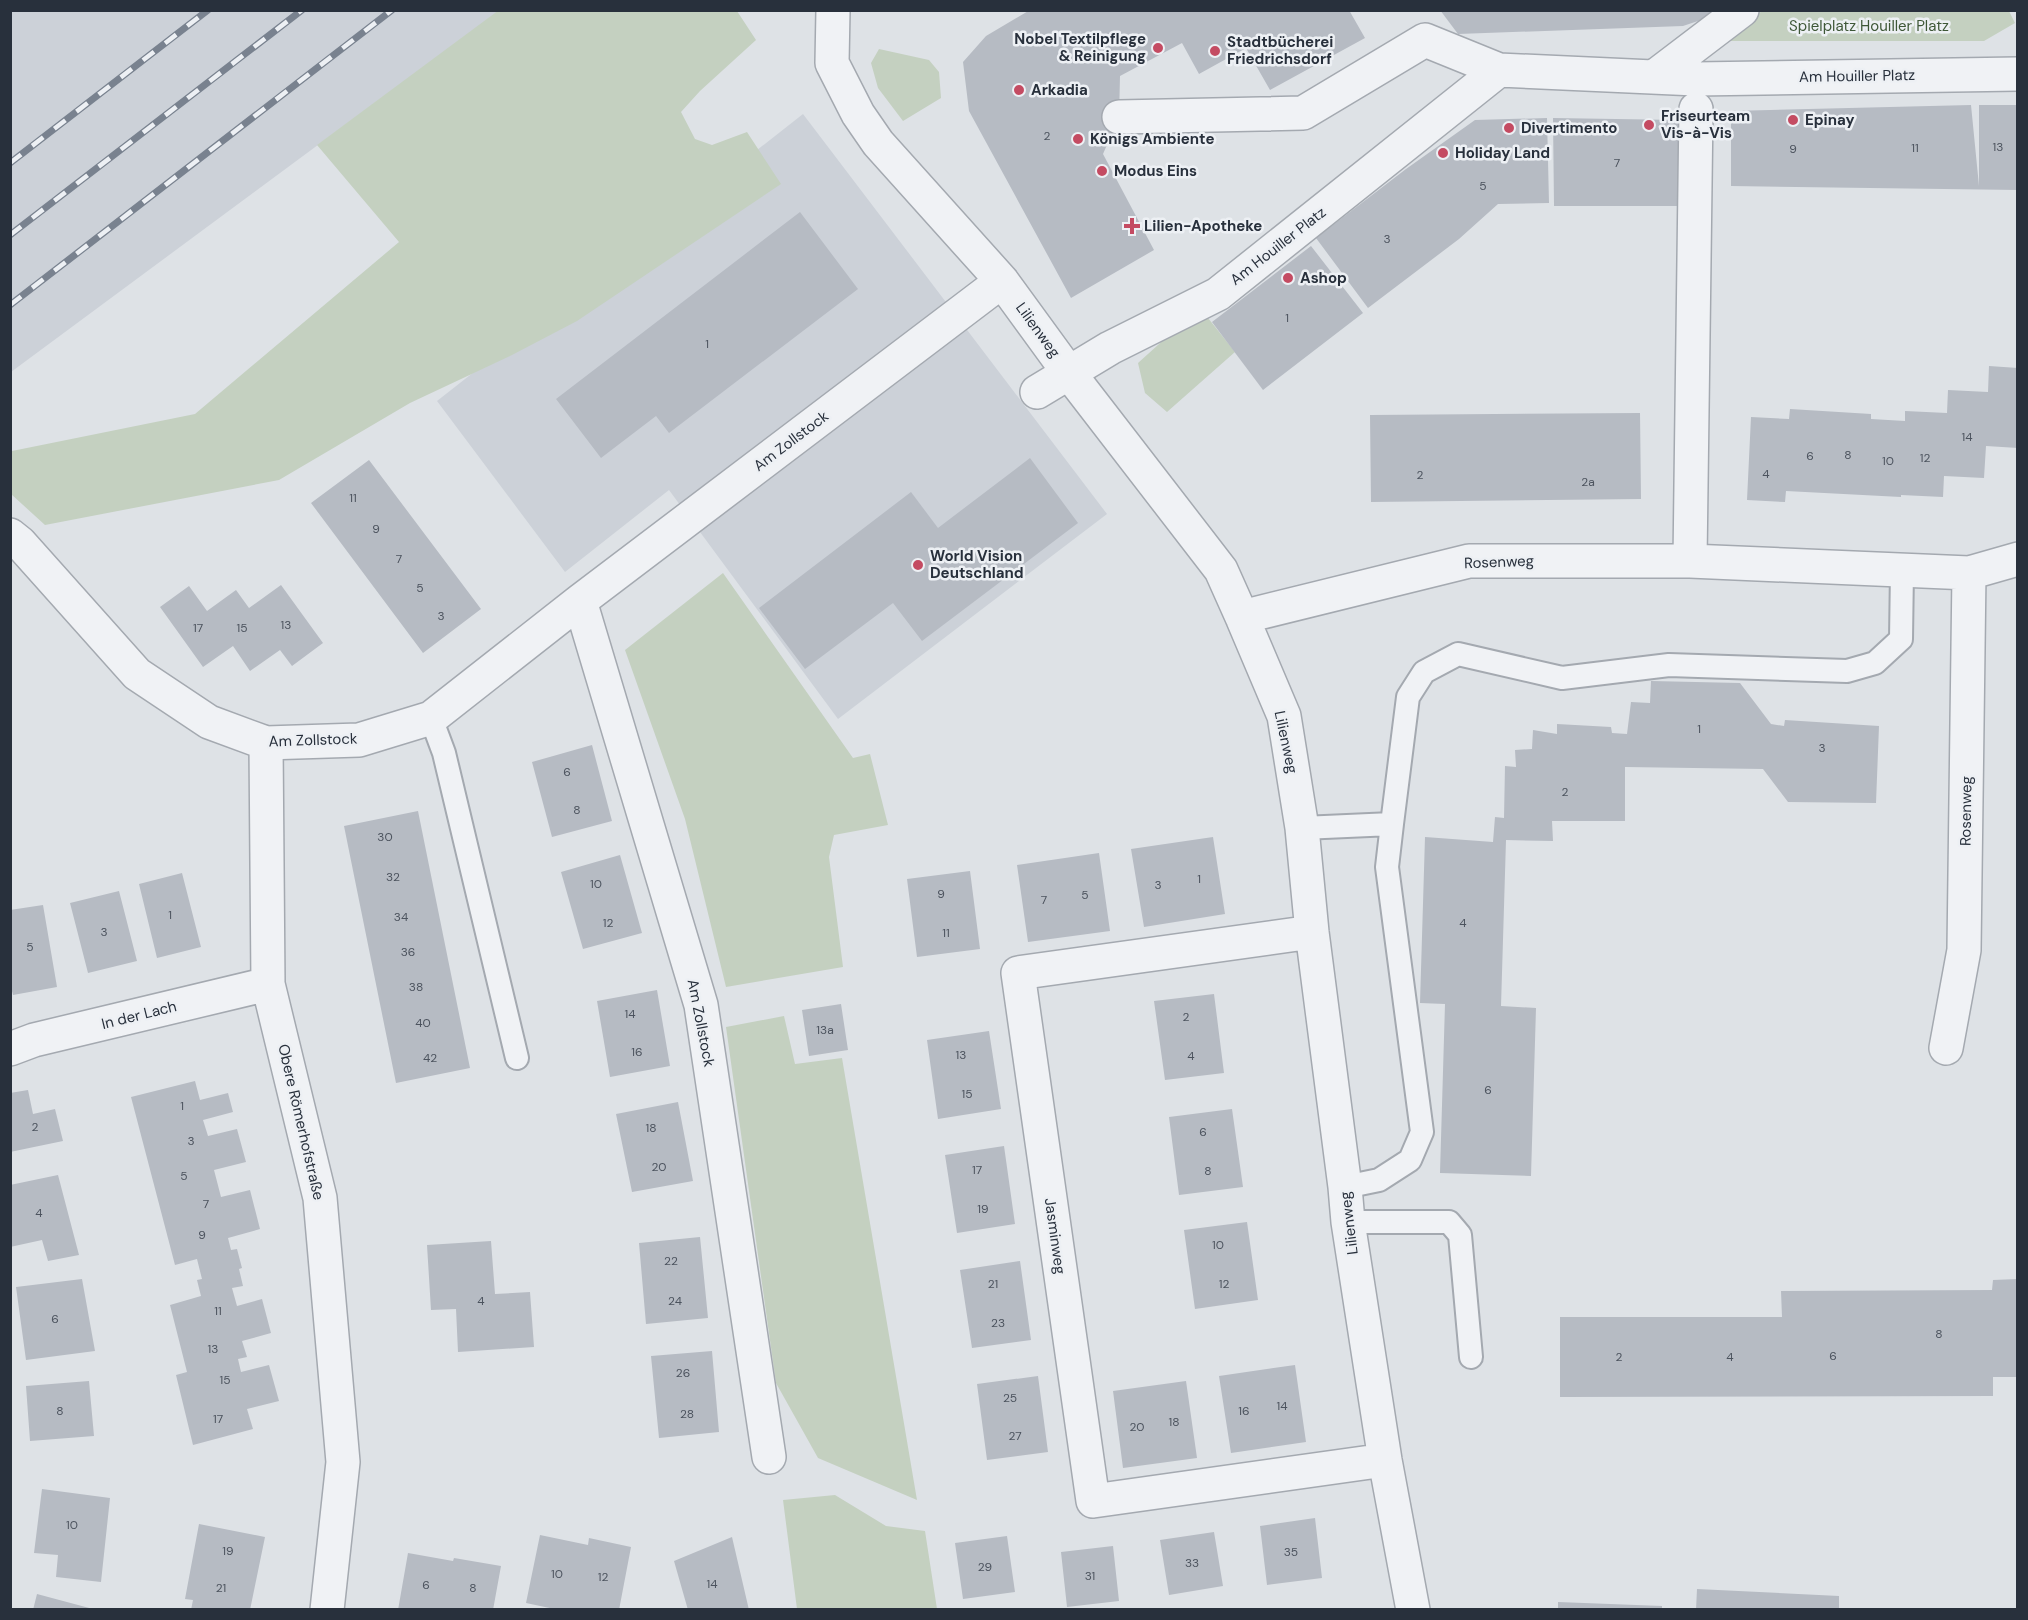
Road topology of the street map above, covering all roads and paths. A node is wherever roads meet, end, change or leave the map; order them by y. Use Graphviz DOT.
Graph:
graph roads {
  1 [pos="833,10"];
  2 [pos="1742,10"];
  3 [pos="1499,70"];
  4 [pos="2018,74"];
  5 [pos="1654,77"];
  6 [pos="1696,94"];
  7 [pos="1119,117"];
  8 [pos="1002,281"];
  9 [pos="1070,373"];
  10 [pos="1037,392"];
  11 [pos="10,534"];
  12 [pos="2018,559"];
  13 [pos="1690,561"];
  14 [pos="1902,570"];
  15 [pos="1969,573"];
  16 [pos="580,601"];
  17 [pos="1242,617"];
  18 [pos="431,718"];
  19 [pos="266,743"];
  20 [pos="1392,824"];
  21 [pos="1302,828"];
  22 [pos="1312,932"];
  23 [pos="268,984"];
  24 [pos="1946,1048"];
  25 [pos="10,1049"];
  26 [pos="517,1058"];
  27 [pos="1345,1187"];
  28 [pos="1348,1222"];
  29 [pos="1471,1357"];
  30 [pos="770,1457"];
  31 [pos="1385,1460"];
  32 [pos="327,1610"];
  33 [pos="1413,1610"];
  1 -- 8 [label="street, Lilienweg"];
  2 -- 5 [label="street"];
  3 -- 5 [label="street, Am Houiller Platz"];
  3 -- 7 [label="street, Am Houiller Platz"];
  3 -- 9 [label="street, Am Houiller Platz"];
  4 -- 6 [label="street, Am Houiller Platz"];
  5 -- 6 [label="street, Am Houiller Platz"];
  6 -- 13 [label="street"];
  8 -- 9 [label="street, Lilienweg"];
  8 -- 16 [label="street, Am Zollstock"];
  9 -- 10 [label="street, Am Houiller Platz"];
  9 -- 17 [label="street, Lilienweg"];
  11 -- 19 [label="street, Am Zollstock"];
  12 -- 15 [label="street, Rosenweg"];
  13 -- 14 [label="street, Rosenweg"];
  13 -- 17 [label="street, Rosenweg"];
  14 -- 15 [label="street, Rosenweg"];
  14 -- 20 [label="lane"];
  15 -- 24 [label="street, Rosenweg"];
  16 -- 18 [label="street, Am Zollstock"];
  16 -- 30 [label="street, Am Zollstock"];
  17 -- 21 [label="street, Lilienweg"];
  18 -- 19 [label="street, Am Zollstock"];
  18 -- 26 [label="lane"];
  19 -- 23 [label="street, Obere Römerhofstraße"];
  20 -- 21 [label="lane"];
  20 -- 27 [label="lane"];
  21 -- 22 [label="street, Lilienweg"];
  22 -- 27 [label="street, Lilienweg"];
  22 -- 31 [label="street, Jasminweg"];
  23 -- 25 [label="street, In der Lach"];
  23 -- 32 [label="street, Obere Römerhofstraße"];
  27 -- 28 [label="street, Lilienweg"];
  28 -- 29 [label="lane"];
  28 -- 31 [label="street, Lilienweg"];
  31 -- 33 [label="street, Lilienweg"];
}
